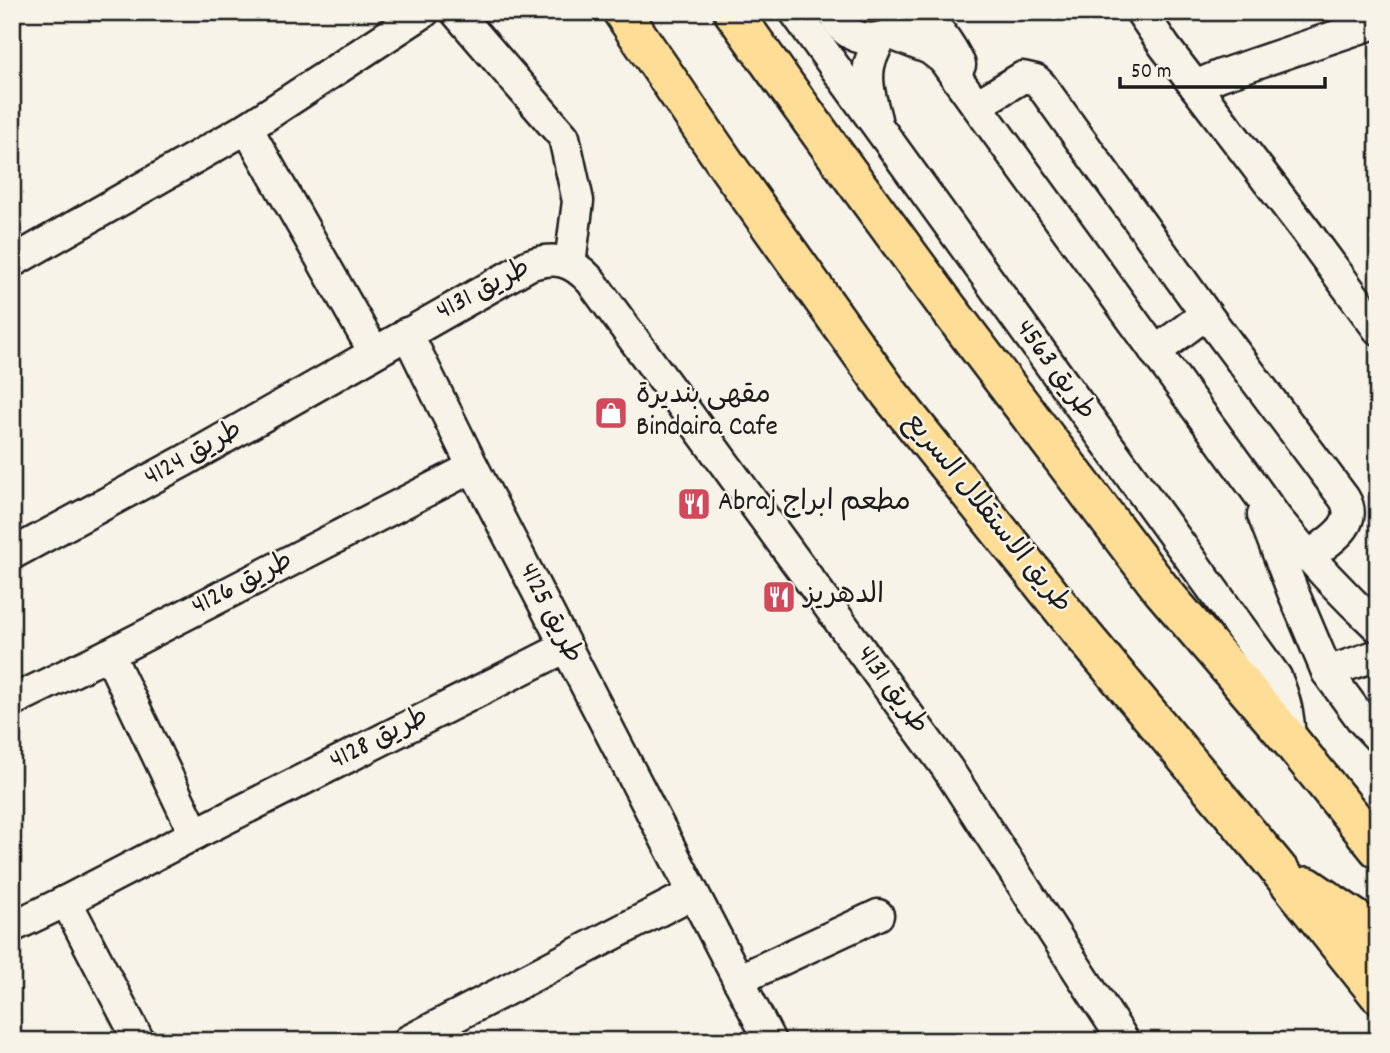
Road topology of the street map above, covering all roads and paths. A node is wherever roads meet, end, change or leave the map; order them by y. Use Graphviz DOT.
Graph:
graph roads {
  1 [pos="424,12"];
  2 [pos="457,12"];
  3 [pos="622,12"];
  4 [pos="733,12"];
  5 [pos="795,12"];
  6 [pos="833,12"];
  7 [pos="919,12"];
  8 [pos="1140,12"];
  9 [pos="1378,22"];
  10 [pos="893,28"];
  11 [pos="1195,86"];
  12 [pos="986,116"];
  13 [pos="247,128"];
  14 [pos="879,130"];
  15 [pos="12,262"];
  16 [pos="570,264"];
  17 [pos="1206,314"];
  18 [pos="1378,329"];
  19 [pos="407,333"];
  20 [pos="374,352"];
  21 [pos="1156,352"];
  22 [pos="473,467"];
  23 [pos="1248,479"];
  24 [pos="12,554"];
  25 [pos="1308,557"];
  26 [pos="1378,627"];
  27 [pos="566,647"];
  28 [pos="109,654"];
  29 [pos="1378,655"];
  30 [pos="1327,672"];
  31 [pos="12,701"];
  32 [pos="1378,737"];
  33 [pos="1290,740"];
  34 [pos="195,834"];
  35 [pos="1378,849"];
  36 [pos="1274,864"];
  37 [pos="693,893"];
  38 [pos="66,901"];
  39 [pos="878,915"];
  40 [pos="12,927"];
  41 [pos="1378,940"];
  42 [pos="738,980"];
  43 [pos="1378,994"];
  44 [pos="445,1033"];
  45 [pos="139,1041"];
  46 [pos="408,1041"];
  47 [pos="770,1041"];
  48 [pos="1124,1041"];
  1 -- 13 [label="street"];
  2 -- 16 [label="street"];
  3 -- 36 [label="main road, طريق الاستقلال السريع"];
  4 -- 33 [label="main road"];
  5 -- 14 [label="street, طريق 4563"];
  6 -- 10 [label="street"];
  7 -- 12 [label="street"];
  8 -- 11 [label="street"];
  9 -- 11 [label="street"];
  10 -- 12 [label="street"];
  10 -- 14 [label="street"];
  11 -- 18 [label="street"];
  12 -- 17 [label="street"];
  12 -- 21 [label="street"];
  13 -- 15 [label="street"];
  13 -- 20 [label="street"];
  14 -- 33 [label="street, طريق 4563"];
  16 -- 19 [label="street, طريق 4131"];
  16 -- 48 [label="street, طريق 4131"];
  17 -- 21 [label="street"];
  17 -- 25 [label="street"];
  19 -- 20 [label="street, طريق 4131"];
  19 -- 22 [label="street, طريق 4125"];
  20 -- 24 [label="street, طريق 4124"];
  21 -- 23 [label="street"];
  22 -- 27 [label="street, طريق 4125"];
  22 -- 28 [label="street, طريق 4126"];
  23 -- 25 [label="street"];
  23 -- 30 [label="street"];
  25 -- 26 [label="street"];
  27 -- 34 [label="street, طريق 4128"];
  27 -- 37 [label="street, طريق 4125"];
  28 -- 31 [label="street, طريق 4126"];
  28 -- 34 [label="street"];
  29 -- 30 [label="street"];
  30 -- 32 [label="street"];
  33 -- 35 [label="main road"];
  34 -- 38 [label="street, طريق 4128"];
  36 -- 41 [label="main road"];
  36 -- 43 [label="main road, طريق الاستقلال السريع"];
  37 -- 42 [label="street, طريق 4125"];
  37 -- 44 [label="street"];
  38 -- 40 [label="street, طريق 4128"];
  38 -- 45 [label="street"];
  39 -- 42 [label="street"];
  42 -- 47 [label="street, طريق 4125"];
  44 -- 46 [label="street"];
}
